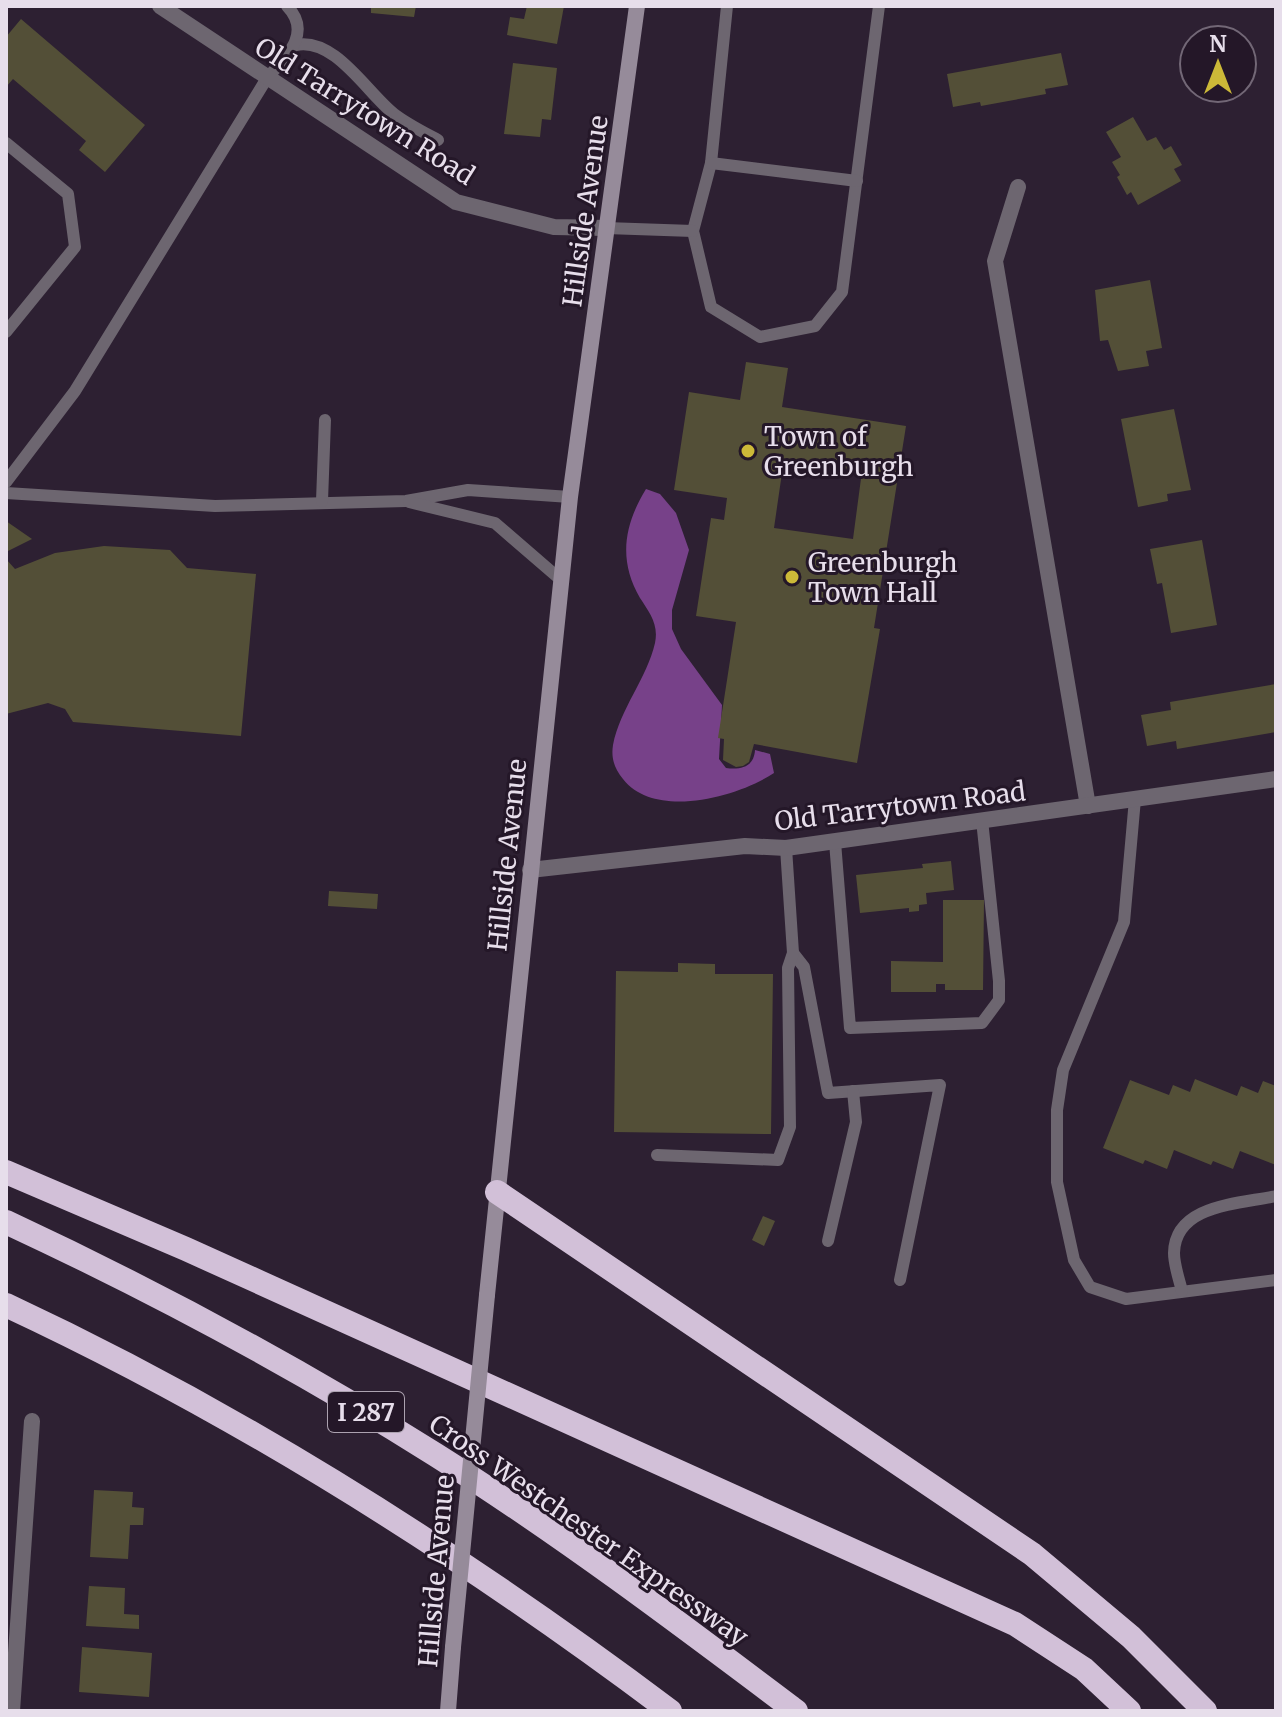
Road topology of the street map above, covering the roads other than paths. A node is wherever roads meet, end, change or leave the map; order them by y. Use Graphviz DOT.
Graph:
graph roads {
  1 [pos="160,6"];
  2 [pos="287,6"];
  3 [pos="637,6"];
  4 [pos="727,6"];
  5 [pos="879,6"];
  6 [pos="296,45"];
  7 [pos="267,78"];
  8 [pos="438,140"];
  9 [pos="6,143"];
  10 [pos="711,163"];
  11 [pos="857,181"];
  12 [pos="1018,187"];
  13 [pos="606,228"];
  14 [pos="693,231"];
  15 [pos="6,332"];
  16 [pos="325,420"];
  17 [pos="6,482"];
  18 [pos="6,493"];
  19 [pos="570,497"];
  20 [pos="322,501"];
  21 [pos="406,501"];
  22 [pos="561,580"];
  23 [pos="1276,779"];
  24 [pos="1135,799"];
  25 [pos="1088,806"];
  26 [pos="982,820"];
  27 [pos="835,842"];
  28 [pos="786,848"];
  29 [pos="530,870"];
  30 [pos="793,953"];
  31 [pos="853,1091"];
  32 [pos="657,1155"];
  33 [pos="6,1172"];
  34 [pos="497,1192"];
  35 [pos="1276,1196"];
  36 [pos="6,1222"];
  37 [pos="828,1241"];
  38 [pos="900,1280"];
  39 [pos="1276,1280"];
  40 [pos="1182,1291"];
  41 [pos="6,1305"];
  42 [pos="32,1421"];
  43 [pos="573,1639"];
  44 [pos="12,1711"];
  45 [pos="448,1711"];
  46 [pos="653,1711"];
  47 [pos="670,1711"];
  48 [pos="796,1711"];
  49 [pos="1129,1711"];
  50 [pos="1205,1711"];
  1 -- 7 [label="street, Old Tarrytown Road"];
  2 -- 6 [label="lane"];
  3 -- 13 [label="main road, Hillside Avenue"];
  4 -- 10 [label="lane"];
  5 -- 11 [label="lane"];
  6 -- 7 [label="lane"];
  6 -- 8 [label="lane"];
  7 -- 13 [label="street, Old Tarrytown Road"];
  7 -- 17 [label="lane"];
  9 -- 15 [label="lane"];
  10 -- 11 [label="lane"];
  10 -- 14 [label="lane"];
  11 -- 14 [label="lane"];
  12 -- 25 [label="street"];
  13 -- 14 [label="lane"];
  13 -- 19 [label="main road, Hillside Avenue"];
  16 -- 20 [label="lane"];
  18 -- 20 [label="lane"];
  19 -- 21 [label="lane"];
  19 -- 22 [label="main road, Hillside Avenue"];
  20 -- 21 [label="lane"];
  21 -- 22 [label="lane"];
  22 -- 29 [label="main road, Hillside Avenue"];
  23 -- 24 [label="street, Old Tarrytown Road"];
  24 -- 25 [label="street, Old Tarrytown Road"];
  24 -- 40 [label="lane"];
  25 -- 26 [label="street, Old Tarrytown Road"];
  26 -- 27 [label="street, Old Tarrytown Road"];
  26 -- 27 [label="lane"];
  27 -- 28 [label="street, Old Tarrytown Road"];
  28 -- 29 [label="street, Old Tarrytown Road"];
  28 -- 30 [label="lane"];
  29 -- 34 [label="main road, Hillside Avenue"];
  30 -- 31 [label="lane"];
  30 -- 32 [label="lane"];
  31 -- 37 [label="lane"];
  31 -- 38 [label="lane"];
  33 -- 49 [label="highway"];
  34 -- 45 [label="main road, Hillside Avenue, bridge"];
  34 -- 50 [label="highway"];
  35 -- 40 [label="lane"];
  36 -- 48 [label="highway, Cross Westchester Expressway / I 287"];
  39 -- 40 [label="lane"];
  41 -- 43 [label="highway, I 287"];
  42 -- 44 [label="street"];
  43 -- 46 [label="highway"];
  43 -- 47 [label="highway, I 287"];
}
